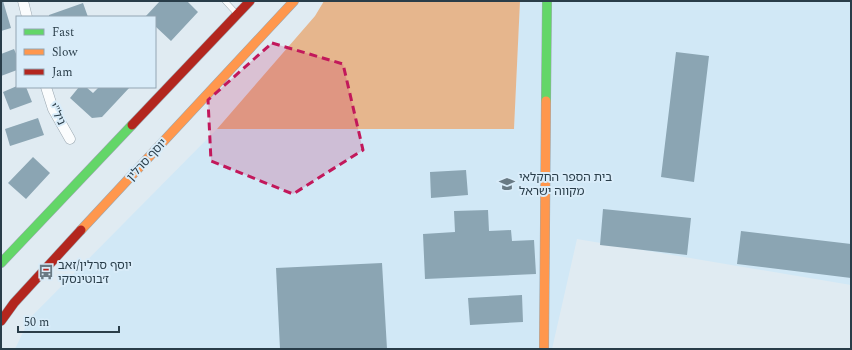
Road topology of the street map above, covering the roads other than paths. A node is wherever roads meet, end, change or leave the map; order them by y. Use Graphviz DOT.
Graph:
graph roads {
  1 [pos="23,1"];
  2 [pos="225,1"];
  3 [pos="250,1"];
  4 [pos="294,1"];
  5 [pos="547,1"];
  6 [pos="237,14"];
  7 [pos="27,16"];
  8 [pos="46,88"];
  9 [pos="70,139"];
  10 [pos="1,263"];
  11 [pos="1,321"];
  12 [pos="544,349"];
  1 -- 7 [label="street"];
  2 -- 6 [label="lane"];
  3 -- 6 [label="main road"];
  4 -- 11 [label="main road, יוסף סרלין"];
  5 -- 12 [label="main road"];
  6 -- 10 [label="main road"];
  8 -- 9 [label="street, ניל\"י"];
}
